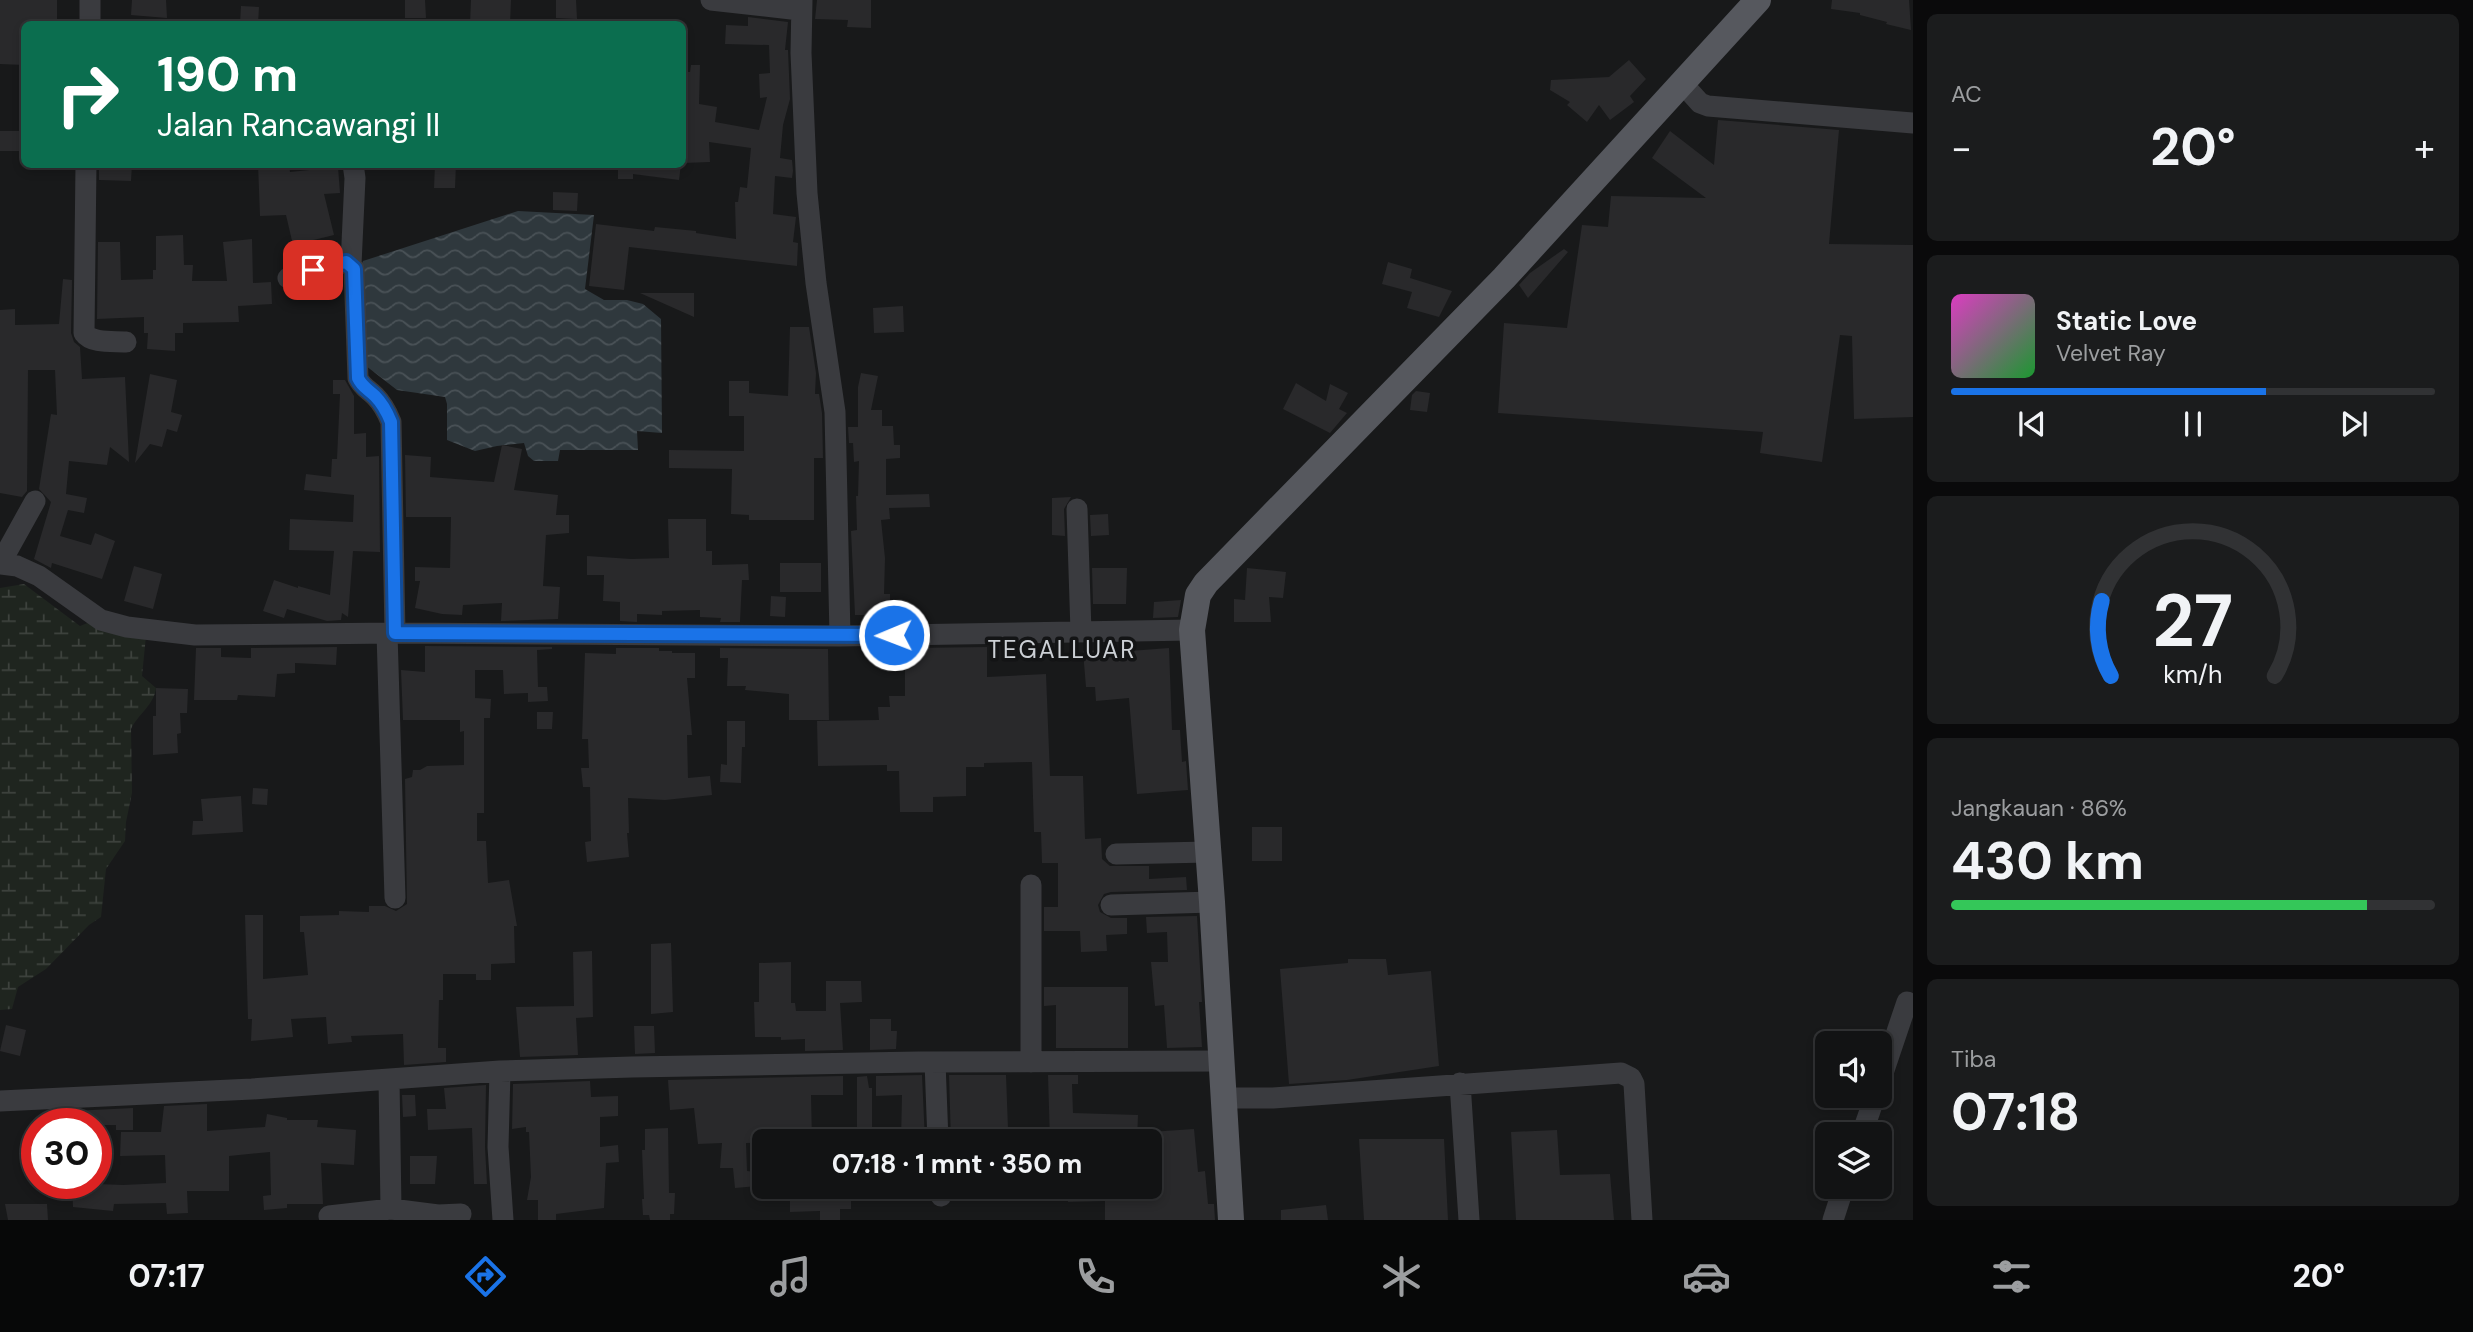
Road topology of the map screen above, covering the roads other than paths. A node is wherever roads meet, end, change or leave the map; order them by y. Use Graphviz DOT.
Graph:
graph roads {
  1 [pos="90,0"];
  2 [pos="711,0"];
  3 [pos="1758,0"];
  4 [pos="801,5"];
  5 [pos="90,21"];
  6 [pos="1682,83"];
  7 [pos="1913,123"];
  8 [pos="86,168"];
  9 [pos="354,168"];
  10 [pos="351,265"];
  11 [pos="288,278"];
  12 [pos="126,342"];
  13 [pos="36,501"];
  14 [pos="1077,509"];
  15 [pos="0,564"];
  16 [pos="1192,630"];
  17 [pos="1081,632"];
  18 [pos="391,633"];
  19 [pos="841,636"];
  20 [pos="1208,852"];
  21 [pos="1115,854"];
  22 [pos="1031,885"];
  23 [pos="395,898"];
  24 [pos="1212,902"];
  25 [pos="1111,905"];
  26 [pos="1907,1002"];
  27 [pos="1892,1046"];
  28 [pos="1222,1061"];
  29 [pos="935,1062"];
  30 [pos="1031,1062"];
  31 [pos="500,1071"];
  32 [pos="389,1079"];
  33 [pos="1460,1083"];
  34 [pos="1224,1098"];
  35 [pos="0,1101"];
  36 [pos="938,1129"];
  37 [pos="1840,1199"];
  38 [pos="391,1209"];
  39 [pos="461,1214"];
  40 [pos="329,1216"];
  41 [pos="503,1220"];
  42 [pos="1231,1220"];
  43 [pos="1469,1220"];
  44 [pos="1642,1220"];
  45 [pos="1833,1220"];
  1 -- 5 [label="street"];
  2 -- 4 [label="street"];
  3 -- 6 [label="main road"];
  4 -- 19 [label="street"];
  6 -- 7 [label="street"];
  6 -- 16 [label="main road"];
  8 -- 12 [label="street"];
  9 -- 10 [label="street"];
  10 -- 11 [label="street"];
  10 -- 18 [label="street"];
  13 -- 15 [label="street"];
  14 -- 17 [label="street"];
  15 -- 18 [label="street"];
  16 -- 17 [label="street"];
  16 -- 20 [label="main road"];
  17 -- 19 [label="street"];
  18 -- 19 [label="street"];
  18 -- 23 [label="street"];
  20 -- 21 [label="street"];
  20 -- 24 [label="main road"];
  22 -- 30 [label="street"];
  24 -- 25 [label="street"];
  24 -- 28 [label="main road"];
  26 -- 27 [label="street"];
  28 -- 30 [label="street"];
  28 -- 34 [label="main road"];
  29 -- 30 [label="street"];
  29 -- 31 [label="street"];
  29 -- 36 [label="street"];
  31 -- 32 [label="street"];
  31 -- 41 [label="street"];
  32 -- 35 [label="street"];
  32 -- 38 [label="street"];
  33 -- 34 [label="street"];
  33 -- 43 [label="street"];
  33 -- 44 [label="street"];
  34 -- 42 [label="main road"];
  37 -- 45 [label="street"];
  38 -- 39 [label="street"];
  38 -- 40 [label="street"];
}
